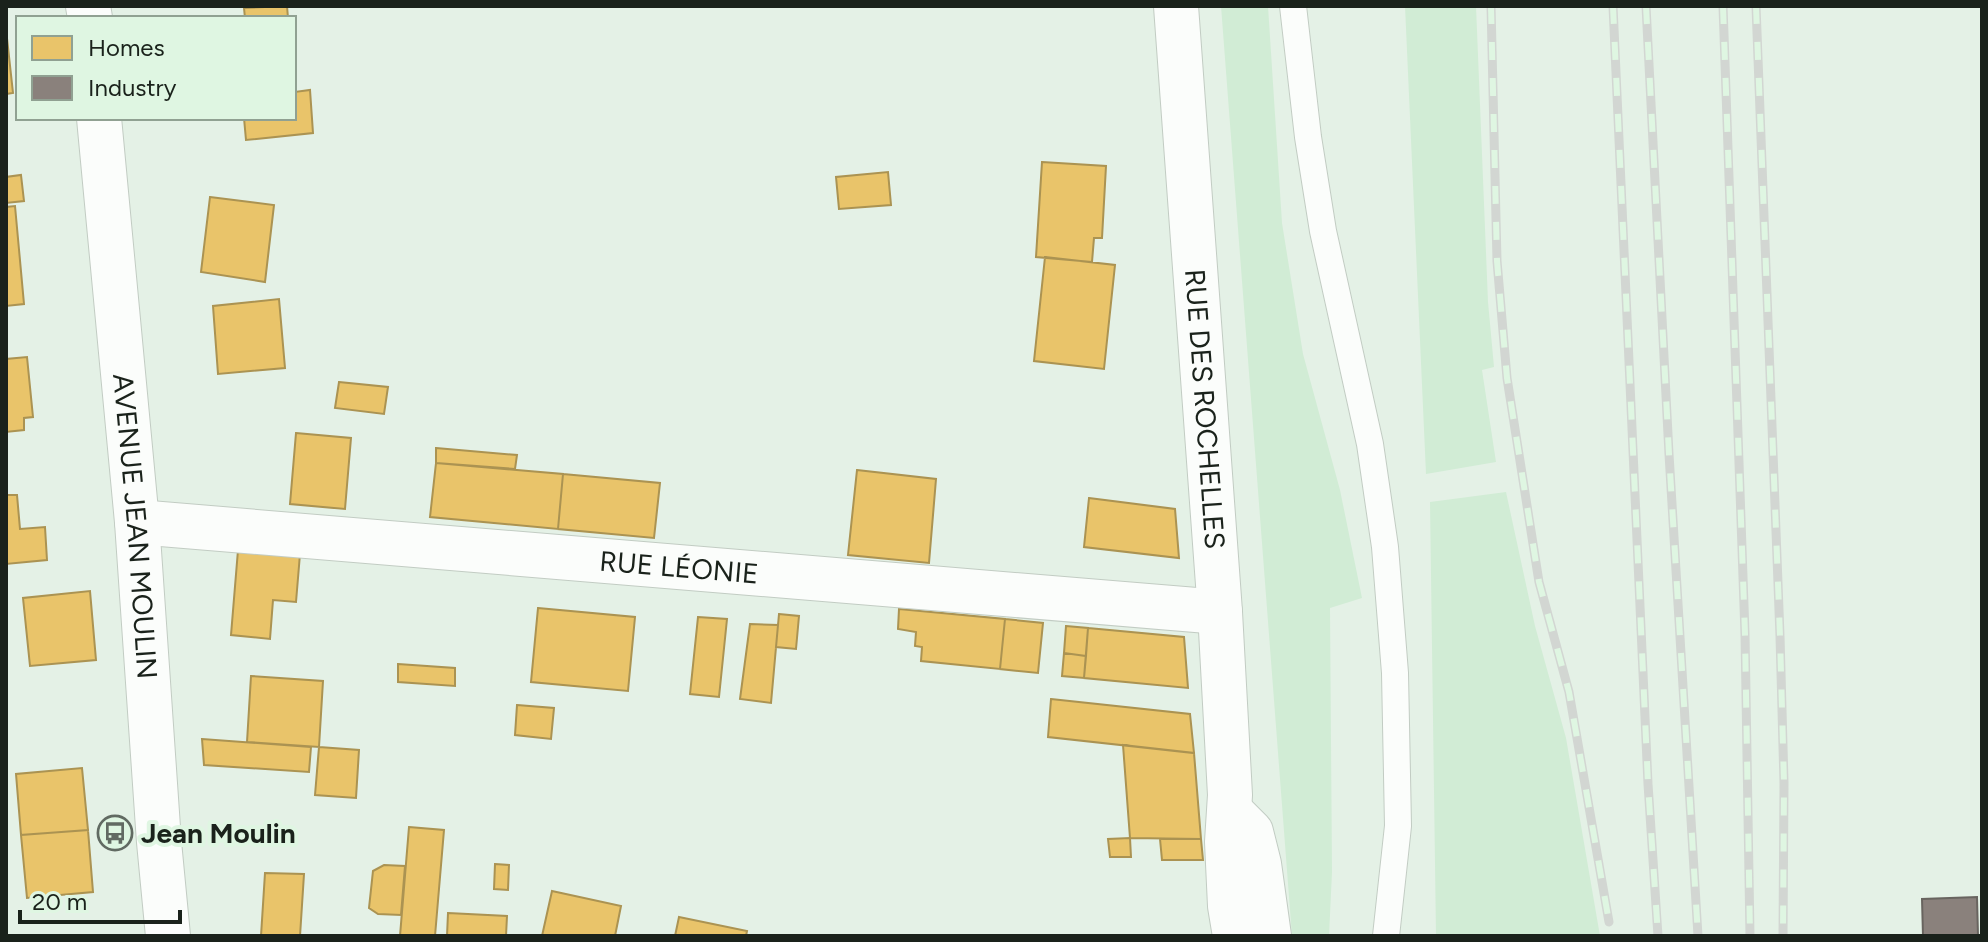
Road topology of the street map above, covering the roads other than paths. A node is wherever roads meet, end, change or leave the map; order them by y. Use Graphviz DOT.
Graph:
graph roads {
  1 [pos="1176,6"];
  2 [pos="1293,6"];
  3 [pos="99,120"];
  4 [pos="137,522"];
  5 [pos="1220,612"];
  6 [pos="1229,803"];
  7 [pos="168,936"];
  8 [pos="1235,936"];
  9 [pos="1269,936"];
  10 [pos="1386,936"];
  1 -- 5 [label="street, RUE DES ROCHELLES"];
  2 -- 10 [label="lane"];
  3 -- 4 [label="street, AVENUE JEAN MOULIN"];
  4 -- 5 [label="street, RUE LÉONIE"];
  4 -- 7 [label="street, AVENUE JEAN MOULIN"];
  5 -- 6 [label="street, RUE DES ROCHELLES"];
  6 -- 8 [label="street, RUE DES ROCHELLES"];
  6 -- 9 [label="street"];
}
